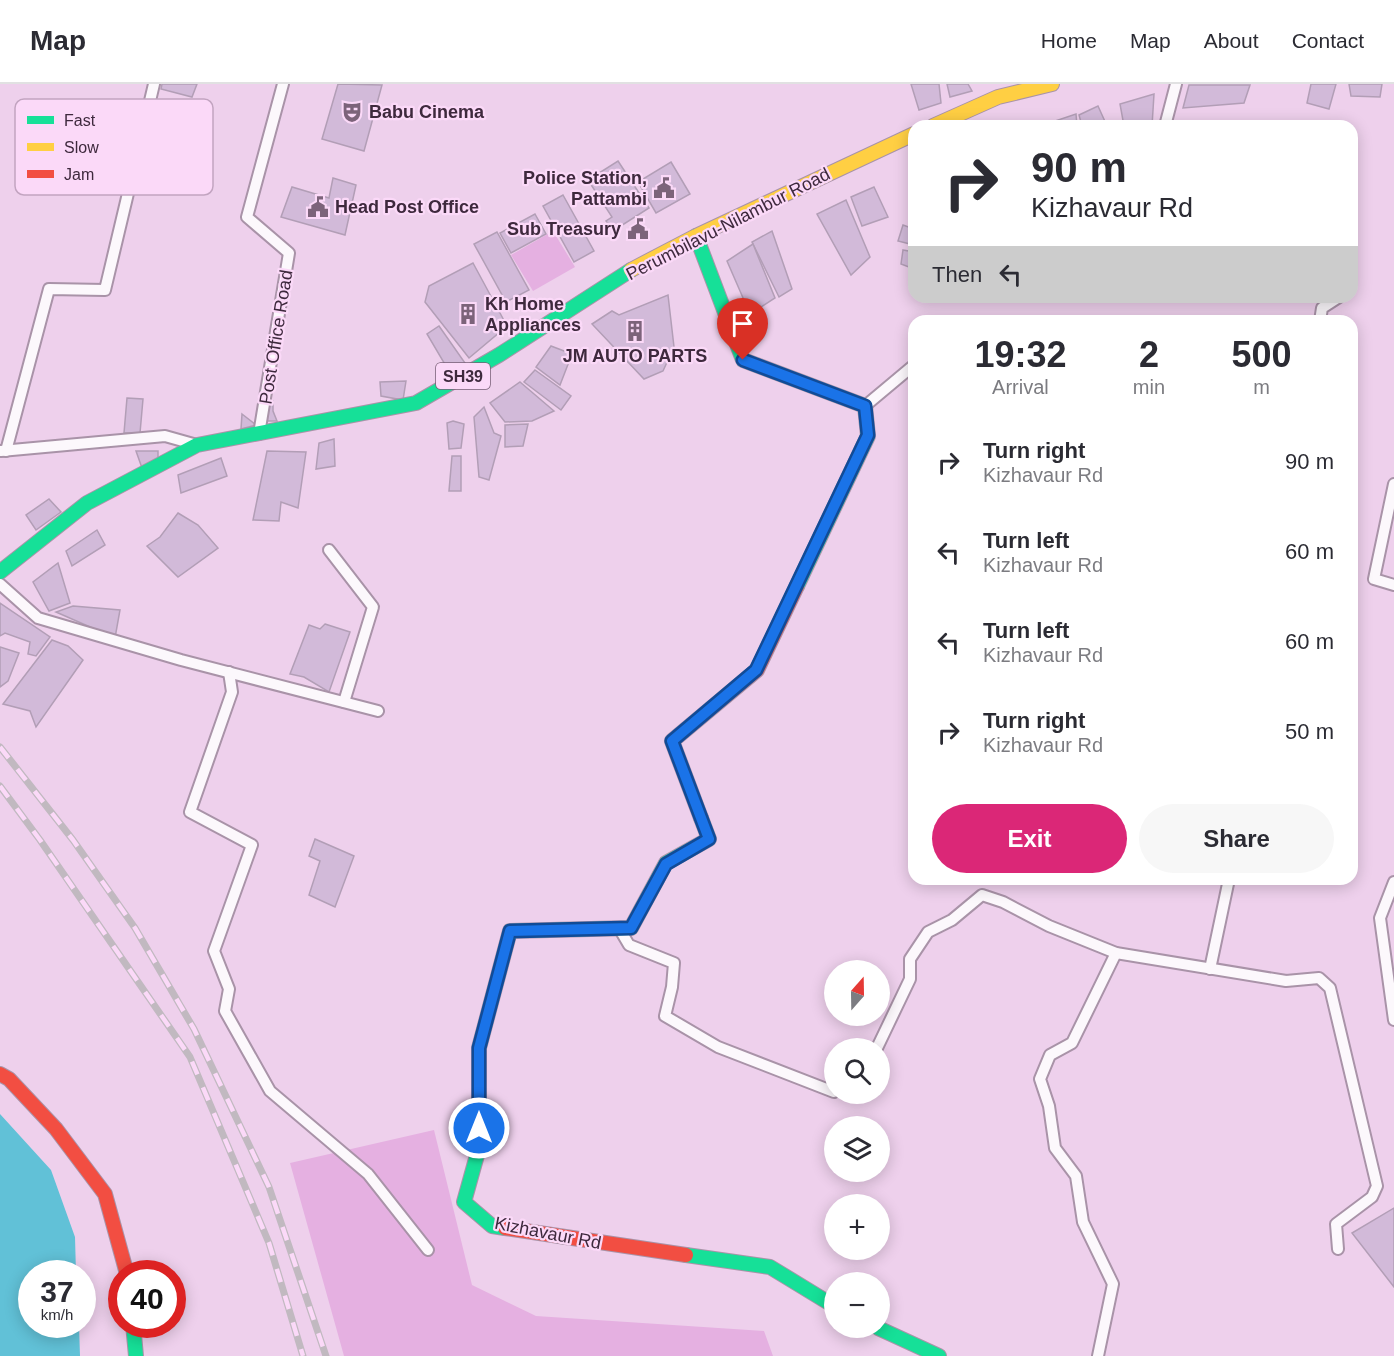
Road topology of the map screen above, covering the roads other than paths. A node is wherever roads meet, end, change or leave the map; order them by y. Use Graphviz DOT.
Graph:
graph roads {
  1 [pos="153,84"];
  2 [pos="283,84"];
  3 [pos="1052,84"];
  4 [pos="1176,84"];
  5 [pos="999,91"];
  6 [pos="150,99"];
  7 [pos="944,120"];
  8 [pos="1167,120"];
  9 [pos="908,138"];
  10 [pos="127,195"];
  11 [pos="696,236"];
  12 [pos="1330,303"];
  13 [pos="1321,315"];
  14 [pos="908,370"];
  15 [pos="865,406"];
  16 [pos="260,434"];
  17 [pos="197,445"];
  18 [pos="3,451"];
  19 [pos="1394,484"];
  20 [pos="329,550"];
  21 [pos="0,573"];
  22 [pos="0,584"];
  23 [pos="1394,585"];
  24 [pos="229,672"];
  25 [pos="344,702"];
  26 [pos="378,711"];
  27 [pos="1394,882"];
  28 [pos="1228,885"];
  29 [pos="619,928"];
  30 [pos="1116,953"];
  31 [pos="1210,969"];
  32 [pos="1394,1020"];
  33 [pos="882,1038"];
  34 [pos="0,1074"];
  35 [pos="824,1088"];
  36 [pos="1338,1249"];
  37 [pos="428,1250"];
  38 [pos="123,1260"];
  39 [pos="824,1300"];
  40 [pos="890,1334"];
  41 [pos="134,1338"];
  42 [pos="136,1356"];
  43 [pos="939,1356"];
  44 [pos="1098,1356"];
  1 -- 6 [label="street"];
  2 -- 16 [label="street, Post Office Road"];
  3 -- 5 [label="street"];
  4 -- 8 [label="street"];
  5 -- 7 [label="street"];
  9 -- 11 [label="street, Perumbilavu-Nilambur Road / SH39"];
  10 -- 18 [label="street"];
  11 -- 15 [label="street"];
  11 -- 16 [label="street, Perumbilavu-Nilambur Road / SH39"];
  12 -- 13 [label="street"];
  14 -- 15 [label="street"];
  15 -- 29 [label="street"];
  16 -- 17 [label="street, Perumbilavu-Nilambur Road / SH39"];
  17 -- 18 [label="street"];
  17 -- 21 [label="street, Perumbilavu-Nilambur Road / SH39"];
  19 -- 23 [label="street"];
  20 -- 25 [label="street"];
  22 -- 24 [label="street"];
  24 -- 25 [label="street"];
  24 -- 37 [label="street"];
  25 -- 26 [label="street"];
  27 -- 32 [label="street"];
  28 -- 31 [label="street"];
  29 -- 35 [label="street"];
  29 -- 39 [label="street, Kizhavaur Rd"];
  30 -- 31 [label="street"];
  30 -- 33 [label="street"];
  30 -- 44 [label="street"];
  31 -- 36 [label="street"];
  34 -- 38 [label="street"];
  40 -- 43 [label="street"];
  41 -- 42 [label="street"];
}
